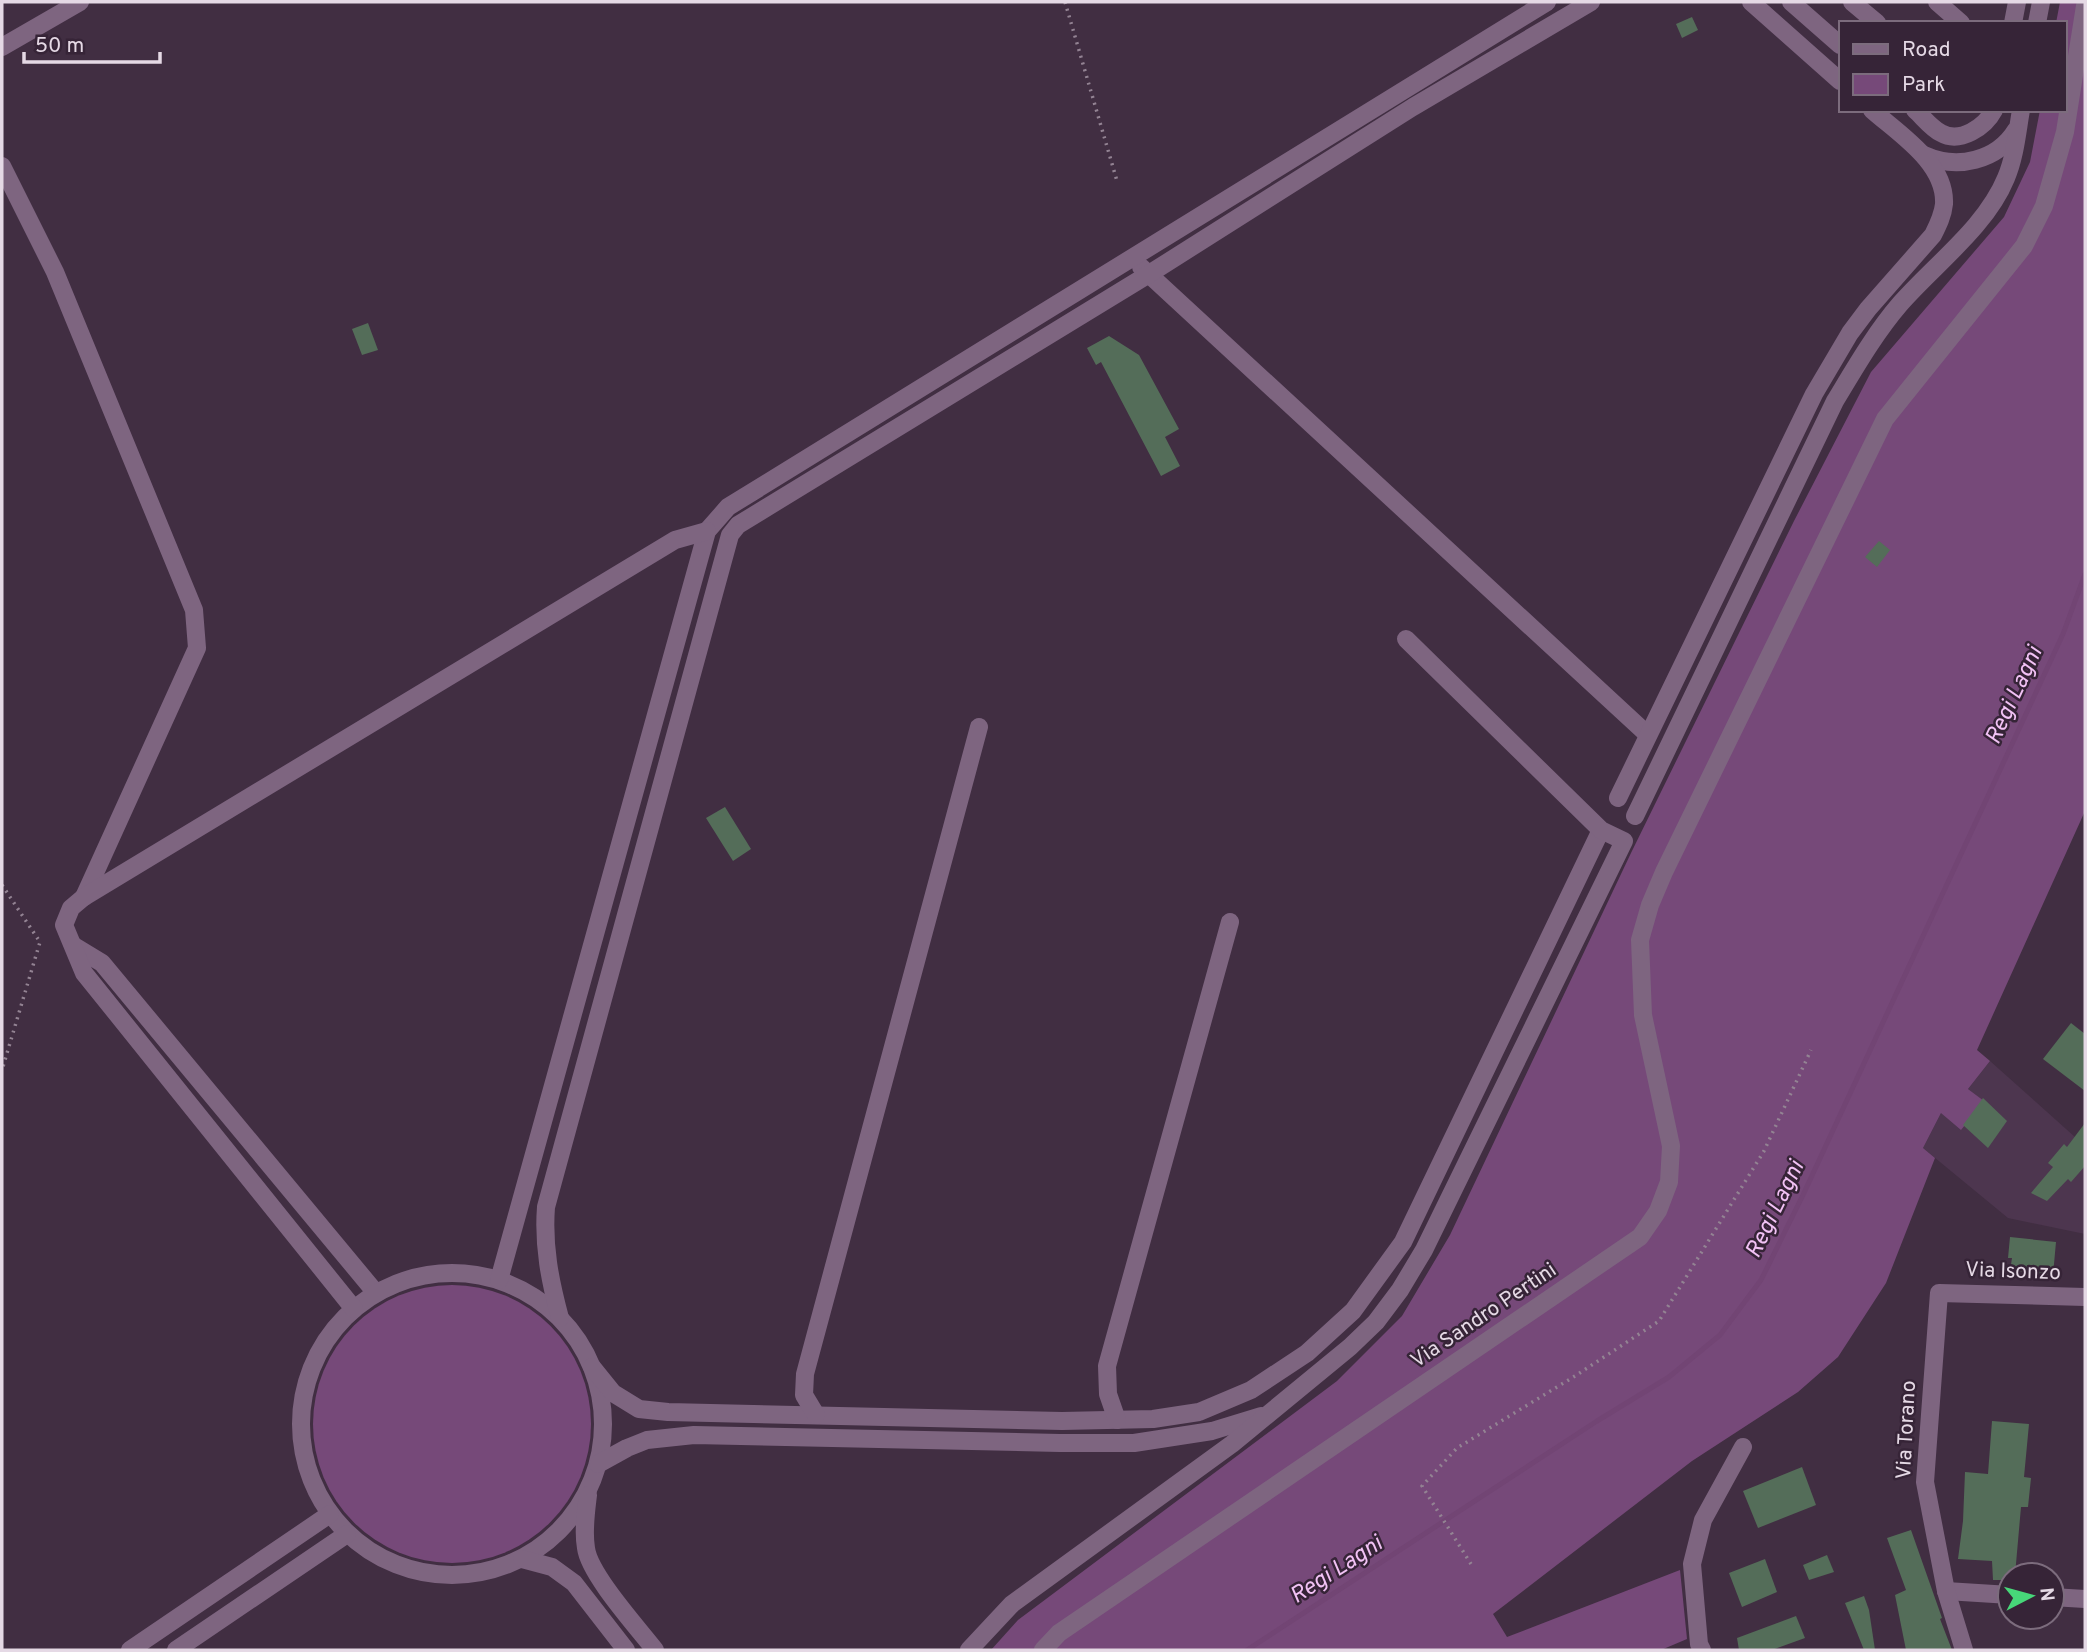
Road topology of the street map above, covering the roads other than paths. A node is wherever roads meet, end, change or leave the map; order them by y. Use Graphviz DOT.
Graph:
graph roads {
  1 [pos="80,2"];
  2 [pos="1547,2"];
  3 [pos="1591,2"];
  4 [pos="1751,2"];
  5 [pos="1791,2"];
  6 [pos="1852,2"];
  7 [pos="1937,2"];
  8 [pos="2017,2"];
  9 [pos="2037,3"];
  10 [pos="2085,5"];
  11 [pos="1875,21"];
  12 [pos="1959,21"];
  13 [pos="2013,21"];
  14 [pos="2037,21"];
  15 [pos="1839,44"];
  16 [pos="2,47"];
  17 [pos="1839,81"];
  18 [pos="1874,112"];
  19 [pos="1917,112"];
  20 [pos="1987,113"];
  21 [pos="2020,118"];
  22 [pos="1921,154"];
  23 [pos="2,166"];
  24 [pos="1131,258"];
  25 [pos="1149,274"];
  26 [pos="707,531"];
  27 [pos="1406,639"];
  28 [pos="979,727"];
  29 [pos="1648,735"];
  30 [pos="1618,798"];
  31 [pos="1635,816"];
  32 [pos="1601,830"];
  33 [pos="84,897"];
  34 [pos="1230,922"];
  35 [pos="74,946"];
  36 [pos="499,1280"];
  37 [pos="376,1293"];
  38 [pos="1939,1293"];
  39 [pos="2085,1297"];
  40 [pos="354,1309"];
  41 [pos="560,1318"];
  42 [pos="592,1367"];
  43 [pos="1267,1414"];
  44 [pos="816,1415"];
  45 [pos="1117,1420"];
  46 [pos="1743,1447"];
  47 [pos="598,1464"];
  48 [pos="588,1490"];
  49 [pos="330,1514"];
  50 [pos="347,1534"];
  51 [pos="522,1559"];
  52 [pos="1946,1591"];
  53 [pos="1996,1594"];
  54 [pos="2066,1598"];
  55 [pos="2085,1599"];
  56 [pos="131,1650"];
  57 [pos="176,1650"];
  58 [pos="626,1650"];
  59 [pos="655,1650"];
  60 [pos="969,1650"];
  61 [pos="1042,1650"];
  62 [pos="1702,1650"];
  63 [pos="1964,1650"];
  1 -- 16 [label="street"];
  2 -- 24 [label="street"];
  3 -- 25 [label="street"];
  4 -- 17 [label="street"];
  5 -- 15 [label="street"];
  6 -- 11 [label="street"];
  7 -- 12 [label="street"];
  8 -- 13 [label="street"];
  9 -- 14 [label="street"];
  10 -- 61 [label="street, Via Sandro Pertini"];
  18 -- 22 [label="street"];
  19 -- 20 [label="street"];
  21 -- 22 [label="street"];
  21 -- 31 [label="street"];
  22 -- 29 [label="street"];
  23 -- 33 [label="street"];
  24 -- 25 [label="street"];
  24 -- 26 [label="street"];
  25 -- 29 [label="street"];
  25 -- 41 [label="street"];
  26 -- 33 [label="street"];
  26 -- 36 [label="street"];
  27 -- 32 [label="street"];
  28 -- 44 [label="street"];
  29 -- 30 [label="street"];
  32 -- 43 [label="street"];
  32 -- 45 [label="street"];
  33 -- 35 [label="street"];
  34 -- 45 [label="street"];
  35 -- 37 [label="street"];
  35 -- 40 [label="street"];
  36 -- 37 [label="street"];
  36 -- 41 [label="street"];
  37 -- 40 [label="street"];
  38 -- 39 [label="street, Via Isonzo"];
  38 -- 52 [label="street, Via Torano"];
  40 -- 49 [label="street"];
  41 -- 42 [label="street"];
  42 -- 44 [label="street"];
  42 -- 47 [label="street"];
  43 -- 47 [label="street"];
  43 -- 60 [label="street"];
  44 -- 45 [label="street"];
  46 -- 62 [label="street"];
  47 -- 48 [label="street"];
  48 -- 51 [label="street"];
  48 -- 59 [label="street"];
  49 -- 50 [label="street"];
  49 -- 56 [label="street"];
  50 -- 51 [label="street"];
  50 -- 57 [label="street"];
  51 -- 58 [label="street"];
  52 -- 53 [label="street"];
  52 -- 63 [label="street, Via Torano"];
  54 -- 55 [label="street"];
}
